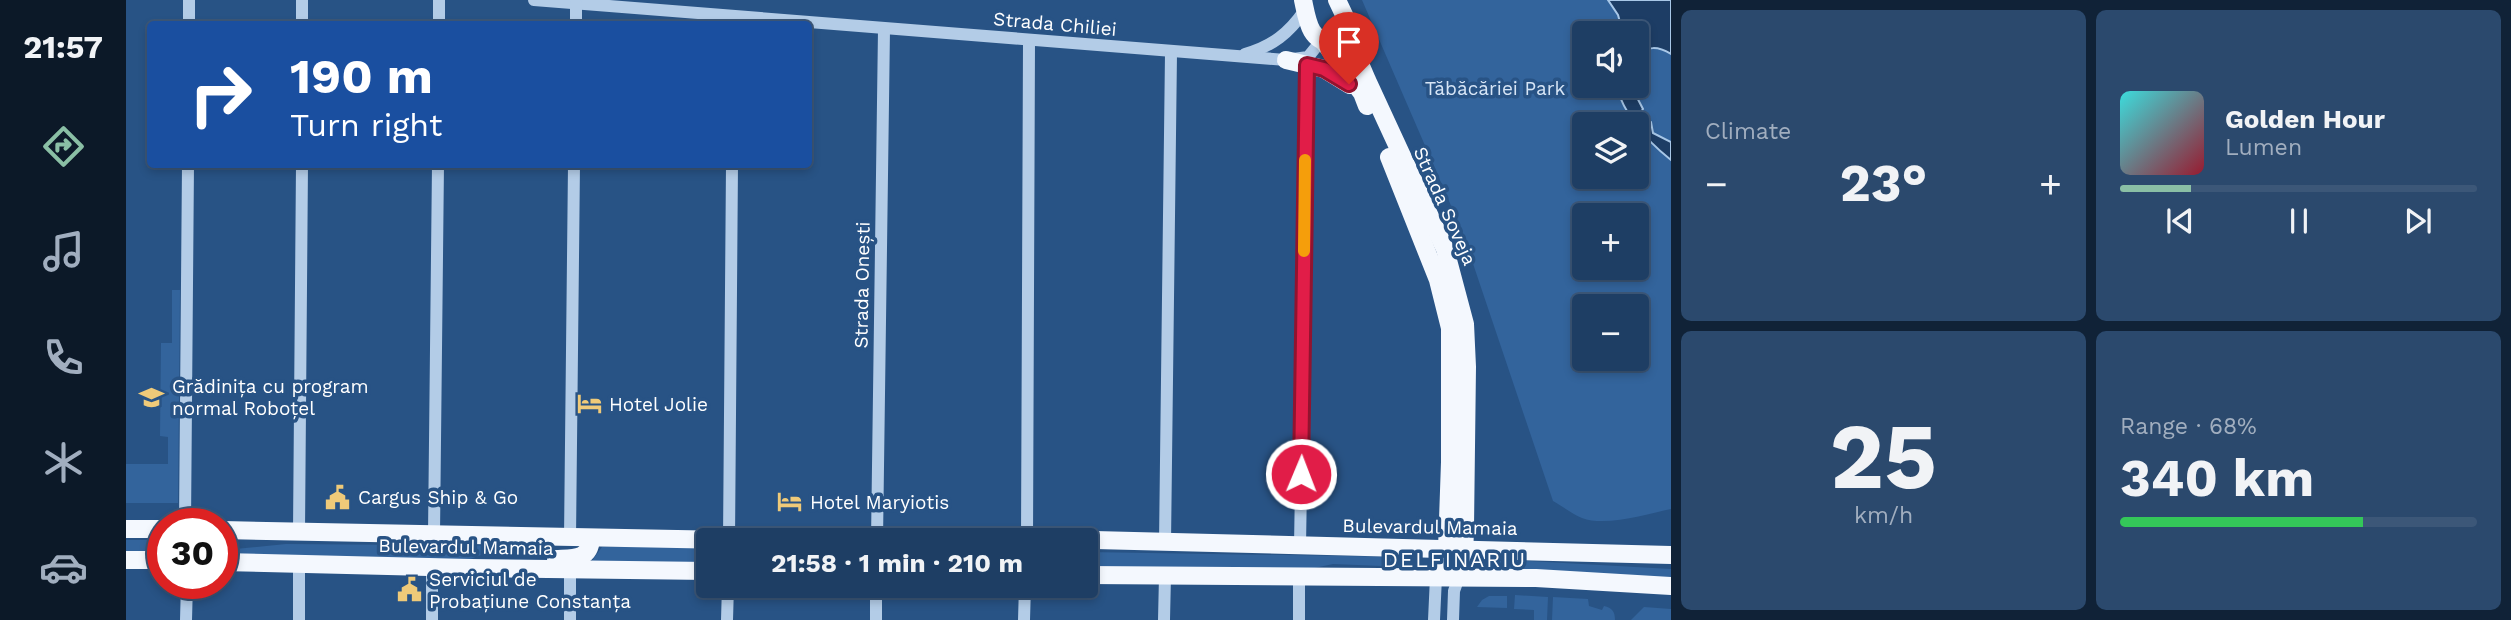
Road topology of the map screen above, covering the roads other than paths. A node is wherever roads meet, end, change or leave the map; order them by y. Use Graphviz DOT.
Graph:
graph roads {
  1 [pos="189,0"];
  2 [pos="302,0"];
  3 [pos="439,0"];
  4 [pos="534,0"];
  5 [pos="1337,0"];
  6 [pos="576,4"];
  7 [pos="1304,5"];
  8 [pos="189,21"];
  9 [pos="302,21"];
  10 [pos="439,21"];
  11 [pos="576,21"];
  12 [pos="733,21"];
  13 [pos="812,25"];
  14 [pos="1346,27"];
  15 [pos="884,29"];
  16 [pos="1030,42"];
  17 [pos="1323,42"];
  18 [pos="1171,52"];
  19 [pos="1238,56"];
  20 [pos="1286,61"];
  21 [pos="1308,61"];
  22 [pos="1362,93"];
  23 [pos="188,168"];
  24 [pos="302,168"];
  25 [pos="438,168"];
  26 [pos="575,168"];
  27 [pos="732,168"];
  28 [pos="185,508"];
  29 [pos="729,528"];
  30 [pos="877,528"];
  31 [pos="1027,528"];
  32 [pos="238,530"];
  33 [pos="147,531"];
  34 [pos="299,531"];
  35 [pos="128,534"];
  36 [pos="434,534"];
  37 [pos="570,538"];
  38 [pos="592,538"];
  39 [pos="696,540"];
  40 [pos="238,541"];
  41 [pos="1098,541"];
  42 [pos="1164,543"];
  43 [pos="1300,545"];
  44 [pos="1456,549"];
  45 [pos="1671,555"];
  46 [pos="126,560"];
  47 [pos="147,560"];
  48 [pos="238,562"];
  49 [pos="299,563"];
  50 [pos="432,567"];
  51 [pos="470,568"];
  52 [pos="570,570"];
  53 [pos="696,571"];
  54 [pos="1098,575"];
  55 [pos="1165,576"];
  56 [pos="1299,577"];
  57 [pos="1436,577"];
  58 [pos="1459,578"];
  59 [pos="1671,586"];
  60 [pos="728,598"];
  61 [pos="876,598"];
  62 [pos="1025,598"];
  63 [pos="187,599"];
  64 [pos="186,620"];
  65 [pos="299,620"];
  66 [pos="432,620"];
  67 [pos="570,620"];
  68 [pos="727,620"];
  69 [pos="876,620"];
  70 [pos="1024,620"];
  71 [pos="1164,620"];
  72 [pos="1299,620"];
  73 [pos="1434,620"];
  74 [pos="1453,620"];
  1 -- 8 [label="street"];
  2 -- 9 [label="street"];
  3 -- 10 [label="street"];
  4 -- 6 [label="street, Strada Chiliei"];
  5 -- 14 [label="main road, Strada Soveja"];
  6 -- 11 [label="street"];
  6 -- 12 [label="street, Strada Chiliei"];
  7 -- 17 [label="main road, Strada Soveja"];
  7 -- 19 [label="street, Strada Chiliei"];
  13 -- 15 [label="street, Strada Chiliei"];
  14 -- 17 [label="main road"];
  14 -- 44 [label="main road, Strada Soveja"];
  15 -- 16 [label="street, Strada Chiliei"];
  15 -- 30 [label="street, Strada Onești"];
  16 -- 18 [label="street, Strada Chiliei"];
  16 -- 31 [label="street"];
  17 -- 21 [label="street"];
  17 -- 22 [label="main road, Strada Soveja"];
  18 -- 19 [label="street, Strada Chiliei"];
  18 -- 42 [label="street"];
  19 -- 20 [label="street, Strada Chiliei"];
  20 -- 21 [label="main road"];
  21 -- 22 [label="main road"];
  21 -- 43 [label="street"];
  22 -- 44 [label="main road, Strada Soveja"];
  23 -- 28 [label="street"];
  24 -- 34 [label="street"];
  25 -- 36 [label="street"];
  26 -- 37 [label="street"];
  27 -- 29 [label="street"];
  32 -- 34 [label="main road, Bulevardul Mamaia"];
  33 -- 35 [label="main road"];
  34 -- 36 [label="main road, Bulevardul Mamaia"];
  34 -- 40 [label="main road"];
  36 -- 37 [label="main road, Bulevardul Mamaia"];
  37 -- 38 [label="main road, Bulevardul Mamaia"];
  38 -- 39 [label="main road, Bulevardul Mamaia"];
  38 -- 51 [label="main road"];
  41 -- 42 [label="main road, Bulevardul Mamaia"];
  42 -- 43 [label="main road, Bulevardul Mamaia"];
  43 -- 44 [label="main road, Bulevardul Mamaia"];
  44 -- 45 [label="main road, Bulevardul Mamaia"];
  44 -- 57 [label="main road, Strada Soveja"];
  44 -- 58 [label="main road, Strada Soveja"];
  46 -- 47 [label="main road"];
  48 -- 49 [label="main road, Bulevardul Mamaia"];
  49 -- 50 [label="main road, Bulevardul Mamaia"];
  49 -- 65 [label="street"];
  50 -- 51 [label="main road, Bulevardul Mamaia"];
  50 -- 66 [label="street"];
  51 -- 52 [label="main road, Bulevardul Mamaia"];
  52 -- 53 [label="main road, Bulevardul Mamaia"];
  52 -- 67 [label="street"];
  54 -- 55 [label="main road"];
  55 -- 56 [label="main road"];
  55 -- 71 [label="street"];
  56 -- 57 [label="main road"];
  56 -- 72 [label="street"];
  57 -- 58 [label="main road"];
  57 -- 73 [label="street"];
  58 -- 59 [label="main road"];
  58 -- 74 [label="street"];
  60 -- 68 [label="street"];
  61 -- 69 [label="street"];
  62 -- 70 [label="street"];
  63 -- 64 [label="street"];
}
